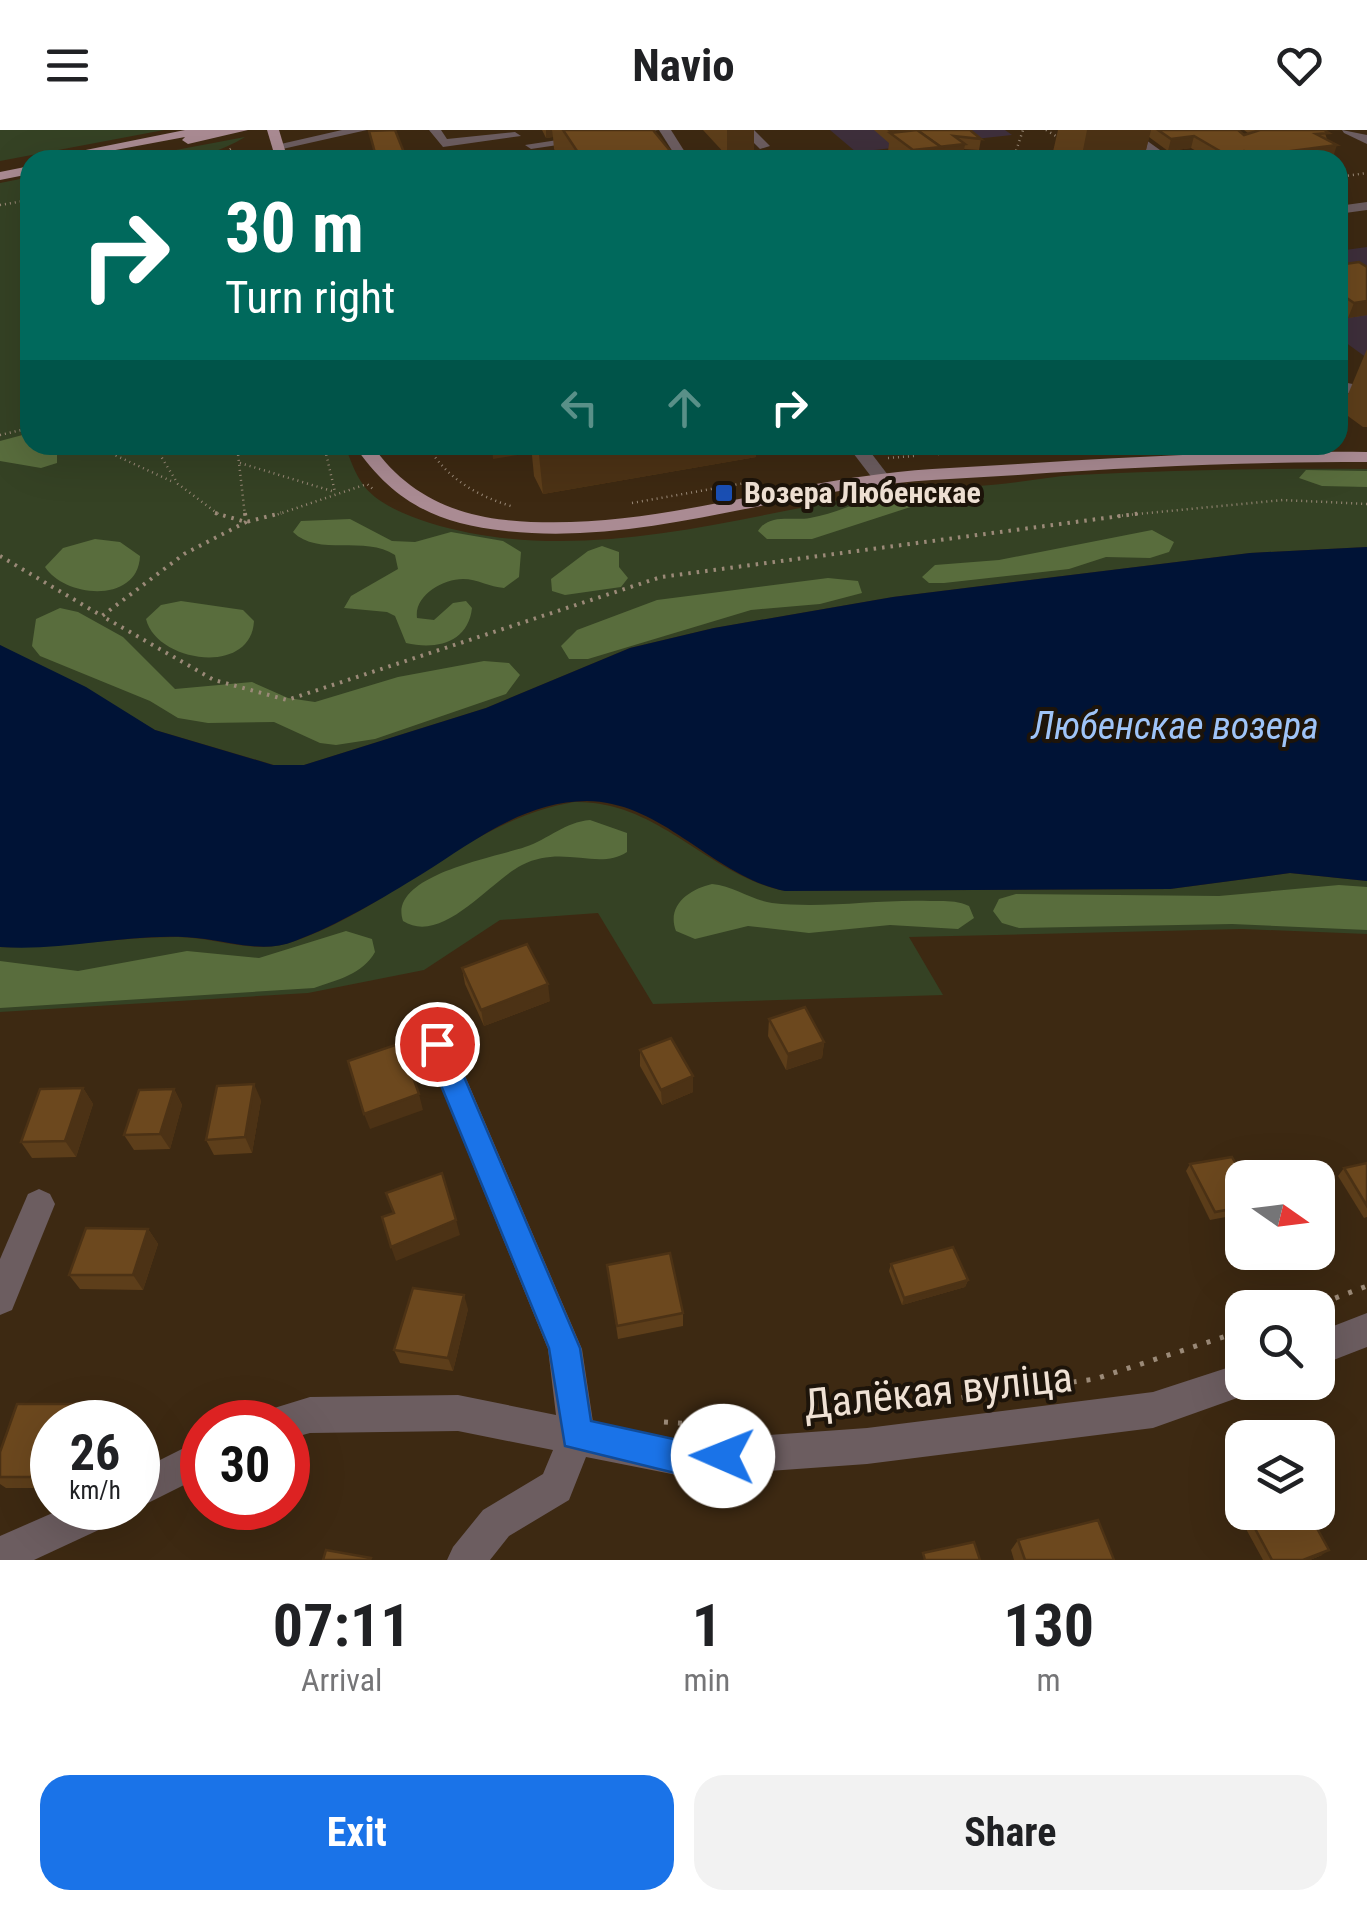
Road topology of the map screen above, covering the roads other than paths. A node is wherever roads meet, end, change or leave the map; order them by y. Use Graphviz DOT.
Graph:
graph roads {
  1 [pos="204,130"];
  2 [pos="242,130"];
  3 [pos="361,130"];
  4 [pos="435,130"];
  5 [pos="652,130"];
  6 [pos="747,130"];
  7 [pos="1124,130"];
  8 [pos="1348,130"];
  9 [pos="515,136"];
  10 [pos="1367,140"];
  11 [pos="443,142"];
  12 [pos="531,145"];
  13 [pos="764,146"];
  14 [pos="96,150"];
  15 [pos="137,150"];
  16 [pos="291,150"];
  17 [pos="444,150"];
  18 [pos="1153,150"];
  19 [pos="371,455"];
  20 [pos="864,455"];
  21 [pos="1367,456"];
  22 [pos="882,479"];
  23 [pos="437,1044"];
  24 [pos="40,1204"];
  25 [pos="0,1299"];
  26 [pos="1367,1330"];
  27 [pos="1335,1342"];
  28 [pos="1225,1386"];
  29 [pos="310,1415"];
  30 [pos="577,1434"];
  31 [pos="57,1530"];
  32 [pos="0,1556"];
  33 [pos="466,1560"];
  1 -- 14 [label="main road"];
  2 -- 15 [label="main road"];
  3 -- 16 [label="street"];
  4 -- 11 [label="street"];
  5 -- 12 [label="street"];
  6 -- 13 [label="street"];
  7 -- 18 [label="street"];
  8 -- 10 [label="street"];
  9 -- 11 [label="street"];
  11 -- 17 [label="street"];
  19 -- 22 [label="main road"];
  20 -- 22 [label="street"];
  21 -- 22 [label="main road"];
  23 -- 30 [label="street"];
  24 -- 25 [label="street"];
  26 -- 27 [label="street"];
  28 -- 30 [label="street, Далёкая вуліца"];
  29 -- 30 [label="street, Далёкая вуліца"];
  30 -- 33 [label="street"];
  31 -- 32 [label="street"];
}
